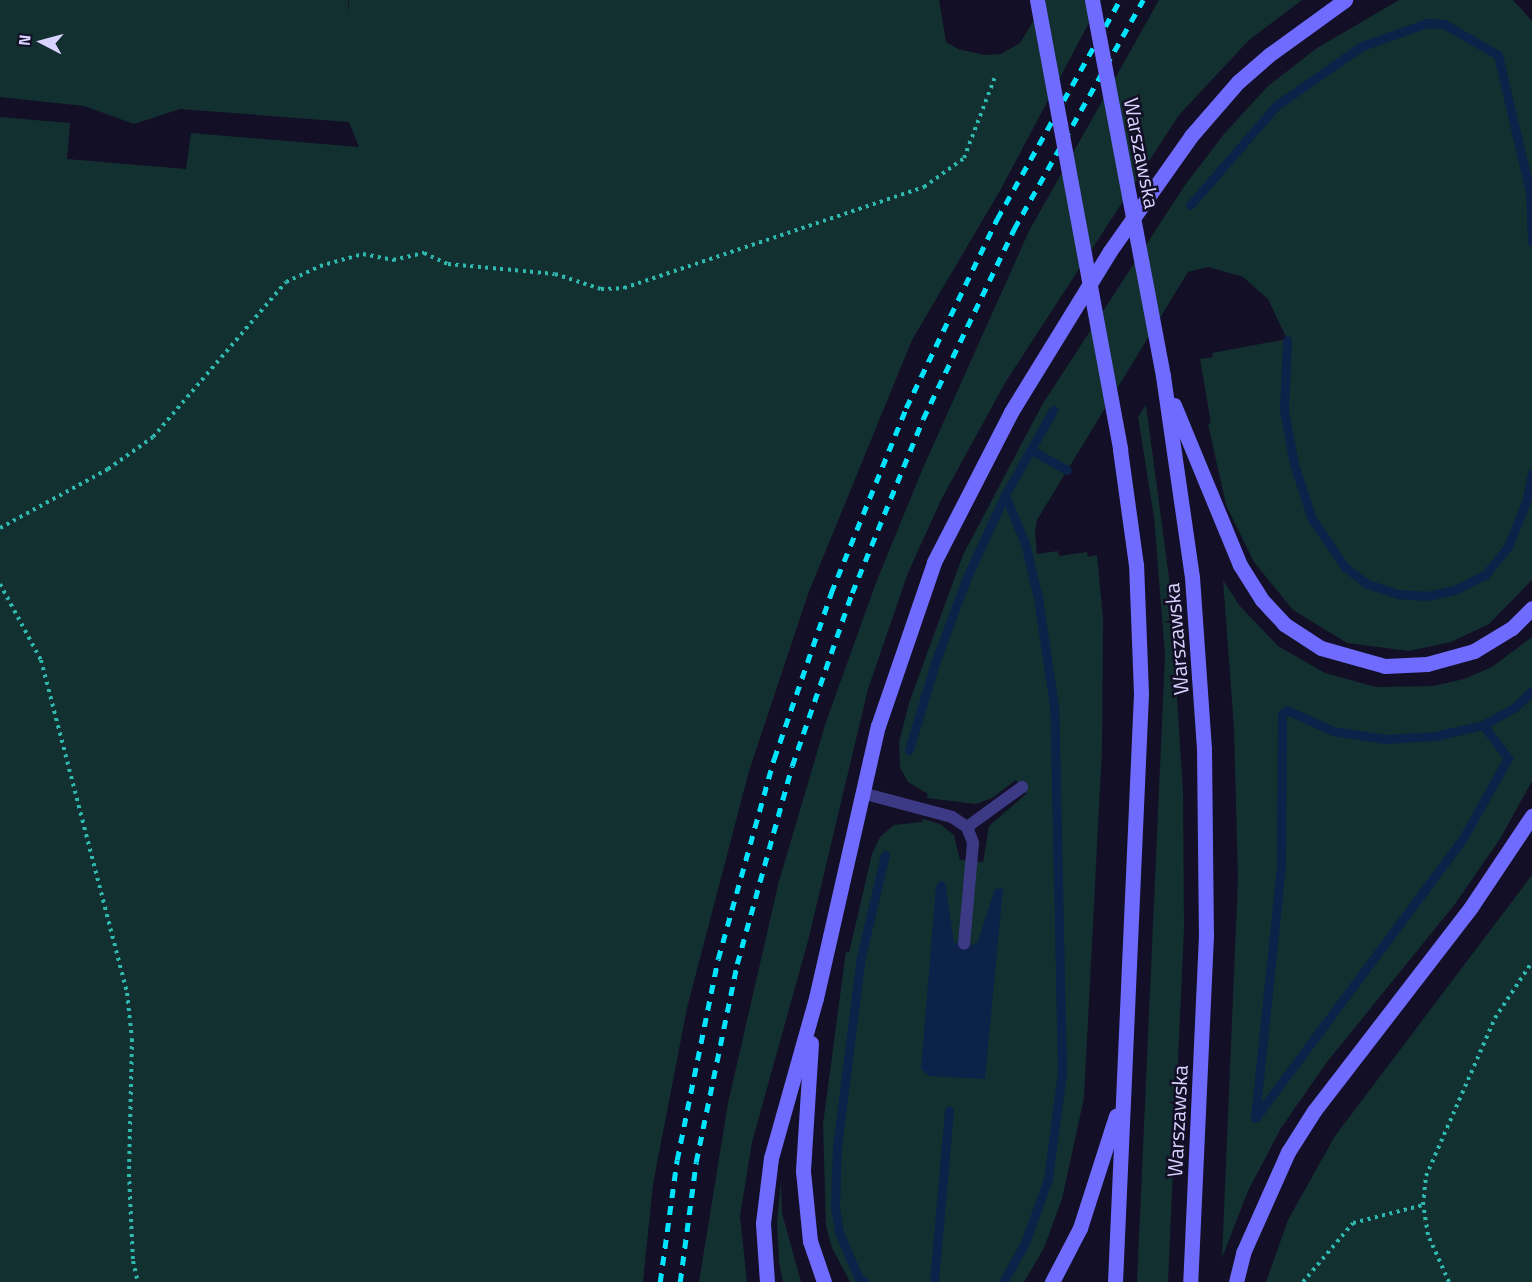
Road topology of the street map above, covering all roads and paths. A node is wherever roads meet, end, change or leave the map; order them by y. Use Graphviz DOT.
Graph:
graph roads {
  1 [pos="1037,0"];
  2 [pos="1092,0"];
  3 [pos="1345,0"];
  4 [pos="996,74"];
  5 [pos="1163,376"];
  6 [pos="0,528"];
  7 [pos="0,584"];
  8 [pos="1532,608"];
  9 [pos="1022,787"];
  10 [pos="862,793"];
  11 [pos="1532,816"];
  12 [pos="967,827"];
  13 [pos="964,944"];
  14 [pos="1532,962"];
  15 [pos="816,998"];
  16 [pos="1125,1075"];
  17 [pos="1423,1205"];
  18 [pos="138,1282"];
  19 [pos="767,1282"];
  20 [pos="824,1282"];
  21 [pos="1052,1282"];
  22 [pos="1114,1282"];
  23 [pos="1190,1282"];
  24 [pos="1236,1282"];
  25 [pos="1303,1282"];
  26 [pos="1449,1282"];
  1 -- 16 [label="main road, Warszawska, bridge"];
  2 -- 5 [label="main road, Warszawska, bridge"];
  3 -- 10 [label="main road"];
  4 -- 6 [label="path"];
  5 -- 8 [label="main road"];
  5 -- 23 [label="main road, Warszawska"];
  7 -- 18 [label="path"];
  9 -- 12 [label="lane"];
  10 -- 12 [label="lane"];
  10 -- 15 [label="main road"];
  11 -- 24 [label="main road"];
  12 -- 13 [label="lane"];
  14 -- 17 [label="path"];
  15 -- 19 [label="main road"];
  15 -- 20 [label="main road"];
  16 -- 21 [label="main road"];
  16 -- 22 [label="main road, Warszawska"];
  17 -- 25 [label="path"];
  17 -- 26 [label="path"];
}
